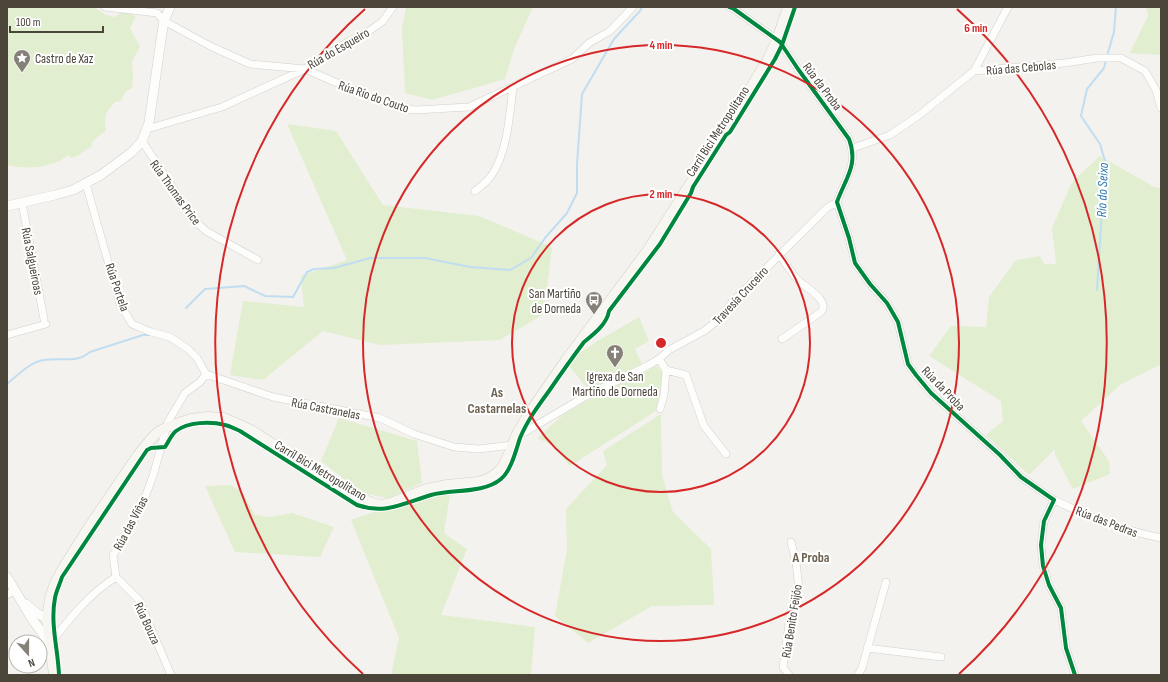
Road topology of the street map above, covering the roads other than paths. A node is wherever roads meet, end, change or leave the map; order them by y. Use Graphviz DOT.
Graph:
graph roads {
  1 [pos="105,7"];
  2 [pos="170,7"];
  3 [pos="393,7"];
  4 [pos="634,7"];
  5 [pos="729,7"];
  6 [pos="788,7"];
  7 [pos="1008,7"];
  8 [pos="164,21"];
  9 [pos="777,40"];
  10 [pos="305,69"];
  11 [pos="974,71"];
  12 [pos="513,87"];
  13 [pos="1161,108"];
  14 [pos="147,129"];
  15 [pos="142,142"];
  16 [pos="853,148"];
  17 [pos="86,184"];
  18 [pos="475,192"];
  19 [pos="837,202"];
  20 [pos="22,203"];
  21 [pos="7,206"];
  22 [pos="780,254"];
  23 [pos="258,260"];
  24 [pos="7,335"];
  25 [pos="782,339"];
  26 [pos="659,359"];
  27 [pos="666,370"];
  28 [pos="206,374"];
  29 [pos="660,410"];
  30 [pos="167,427"];
  31 [pos="517,434"];
  32 [pos="512,445"];
  33 [pos="726,454"];
  34 [pos="1054,500"];
  35 [pos="1161,538"];
  36 [pos="791,542"];
  37 [pos="7,577"];
  38 [pos="116,578"];
  39 [pos="886,582"];
  40 [pos="15,590"];
  41 [pos="7,595"];
  42 [pos="50,598"];
  43 [pos="21,600"];
  44 [pos="37,613"];
  45 [pos="47,621"];
  46 [pos="35,623"];
  47 [pos="50,644"];
  48 [pos="867,648"];
  49 [pos="941,657"];
  50 [pos="54,675"];
  51 [pos="171,675"];
  52 [pos="789,675"];
  53 [pos="858,675"];
  54 [pos="1075,675"];
  1 -- 8 [label="street, Rúa do Esqueiro"];
  2 -- 8 [label="street"];
  3 -- 10 [label="street, Rúa do Esqueiro"];
  4 -- 12 [label="street, Rúa Río do Couto"];
  5 -- 9 [label="street"];
  6 -- 9 [label="main road"];
  7 -- 11 [label="street"];
  8 -- 10 [label="street, Rúa do Esqueiro"];
  8 -- 14 [label="street"];
  9 -- 16 [label="street, Rúa da Proba"];
  9 -- 31 [label="main road"];
  10 -- 12 [label="street, Rúa Río do Couto"];
  10 -- 14 [label="street"];
  11 -- 13 [label="street, Rúa das Cebolas"];
  11 -- 16 [label="street, Rúa das Cebolas"];
  12 -- 18 [label="street"];
  14 -- 15 [label="street"];
  15 -- 17 [label="street"];
  15 -- 23 [label="street, Rúa Thomas Price"];
  16 -- 19 [label="street"];
  17 -- 20 [label="street"];
  17 -- 28 [label="street, Rúa Portela"];
  19 -- 22 [label="street, Travesía Cruceiro"];
  19 -- 34 [label="street, Rúa da Proba"];
  20 -- 21 [label="street"];
  20 -- 24 [label="street, Rúa Salgueiroas"];
  22 -- 25 [label="street, Travesía Cruceiro"];
  22 -- 26 [label="street, Travesía Cruceiro"];
  26 -- 27 [label="street"];
  26 -- 31 [label="street, Travesía Cruceiro"];
  27 -- 29 [label="street"];
  27 -- 33 [label="street"];
  28 -- 30 [label="street"];
  28 -- 32 [label="street, Rúa Castranelas"];
  30 -- 32 [label="main road"];
  30 -- 38 [label="street, Rúa das Viñas"];
  30 -- 42 [label="main road"];
  31 -- 32 [label="main road"];
  34 -- 35 [label="street, Rúa das Pedras"];
  34 -- 54 [label="street"];
  36 -- 52 [label="street, Rúa Benito Feijóo"];
  37 -- 40 [label="street"];
  38 -- 47 [label="street"];
  38 -- 51 [label="street, Rúa Bouza"];
  39 -- 48 [label="street"];
  40 -- 41 [label="street"];
  40 -- 43 [label="street"];
  42 -- 44 [label="street"];
  42 -- 45 [label="main road"];
  43 -- 44 [label="street"];
  43 -- 46 [label="street"];
  44 -- 45 [label="street"];
  44 -- 46 [label="street"];
  45 -- 46 [label="street"];
  45 -- 47 [label="main road"];
  46 -- 47 [label="street"];
  47 -- 50 [label="main road"];
  48 -- 49 [label="street"];
  48 -- 53 [label="street"];
}
